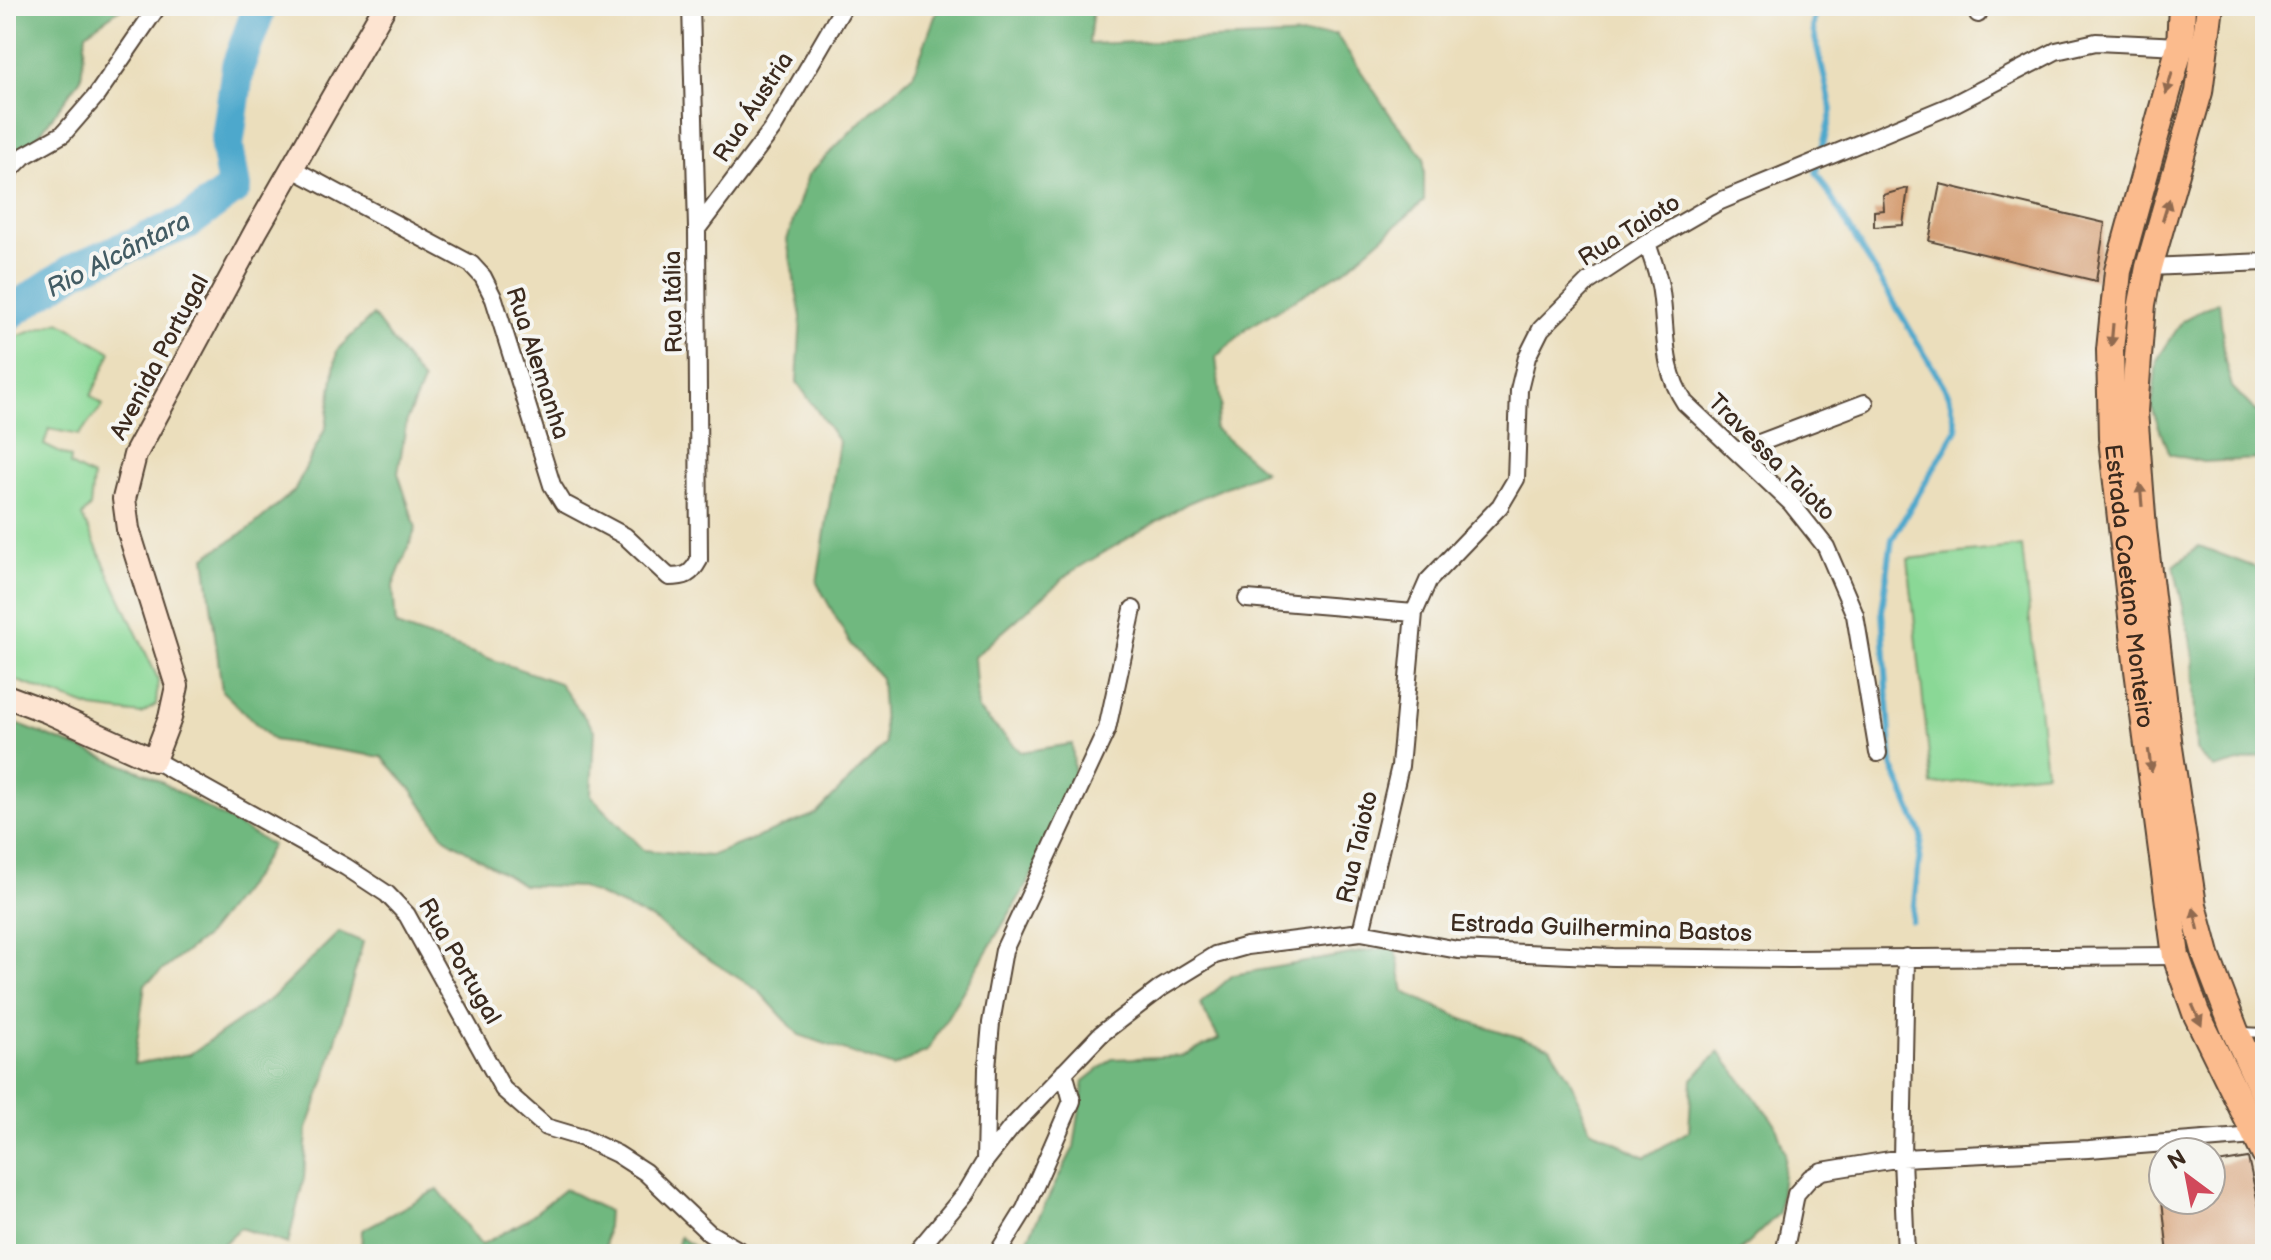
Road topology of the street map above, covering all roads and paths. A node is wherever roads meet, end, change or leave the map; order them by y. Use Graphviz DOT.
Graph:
graph roads {
  1 [pos="158,6"];
  2 [pos="385,6"];
  3 [pos="691,6"];
  4 [pos="844,6"];
  5 [pos="2182,6"];
  6 [pos="2210,6"];
  7 [pos="2180,46"];
  8 [pos="293,169"];
  9 [pos="6,174"];
  10 [pos="697,229"];
  11 [pos="1647,243"];
  12 [pos="2265,262"];
  13 [pos="2149,267"];
  14 [pos="1865,403"];
  15 [pos="1738,451"];
  16 [pos="669,577"];
  17 [pos="1247,599"];
  18 [pos="1133,609"];
  19 [pos="1414,613"];
  20 [pos="6,696"];
  21 [pos="1878,753"];
  22 [pos="154,760"];
  23 [pos="1361,932"];
  24 [pos="2176,956"];
  25 [pos="1906,957"];
  26 [pos="2235,1031"];
  27 [pos="2265,1033"];
  28 [pos="1064,1072"];
  29 [pos="2265,1096"];
  30 [pos="2260,1145"];
  31 [pos="1902,1158"];
  32 [pos="985,1161"];
  33 [pos="1000,1252"];
  34 [pos="745,1254"];
  35 [pos="915,1254"];
  36 [pos="1784,1254"];
  37 [pos="1906,1254"];
  1 -- 9 [label="street"];
  2 -- 8 [label="street, Avenida Portugal"];
  3 -- 10 [label="street, Rua Itália"];
  4 -- 10 [label="street, Rua Áustria"];
  5 -- 7 [label="main road, Estrada Caetano Monteiro"];
  13 -- 6 [label="main road, Estrada Caetano Monteiro, one-way"];
  7 -- 11 [label="street, Rua Taioto"];
  7 -- 24 [label="main road, Estrada Caetano Monteiro, one-way"];
  8 -- 16 [label="street, Rua Alemanha"];
  8 -- 22 [label="street, Avenida Portugal"];
  10 -- 16 [label="street, Rua Itália"];
  11 -- 15 [label="street, Travessa Taioto"];
  11 -- 19 [label="street, Rua Taioto"];
  12 -- 13 [label="street"];
  26 -- 13 [label="main road, Estrada Caetano Monteiro, one-way"];
  14 -- 15 [label="street"];
  15 -- 21 [label="street, Travessa Taioto"];
  17 -- 19 [label="street"];
  18 -- 32 [label="street"];
  19 -- 23 [label="street, Rua Taioto"];
  20 -- 22 [label="street, Rua Portugal"];
  22 -- 34 [label="street, Rua Portugal"];
  23 -- 25 [label="street, Estrada Guilhermina Bastos"];
  23 -- 28 [label="street, Estrada Guilhermina Bastos"];
  24 -- 25 [label="street, Estrada Guilhermina Bastos"];
  24 -- 30 [label="main road, Estrada Caetano Monteiro, one-way"];
  25 -- 31 [label="street"];
  26 -- 27 [label="lane"];
  26 -- 29 [label="main road, Estrada Caetano Monteiro"];
  28 -- 32 [label="street, Estrada Guilhermina Bastos"];
  28 -- 33 [label="street"];
  30 -- 31 [label="street"];
  31 -- 36 [label="street"];
  31 -- 37 [label="street"];
  32 -- 35 [label="street, Estrada Guilhermina Bastos"];
}
